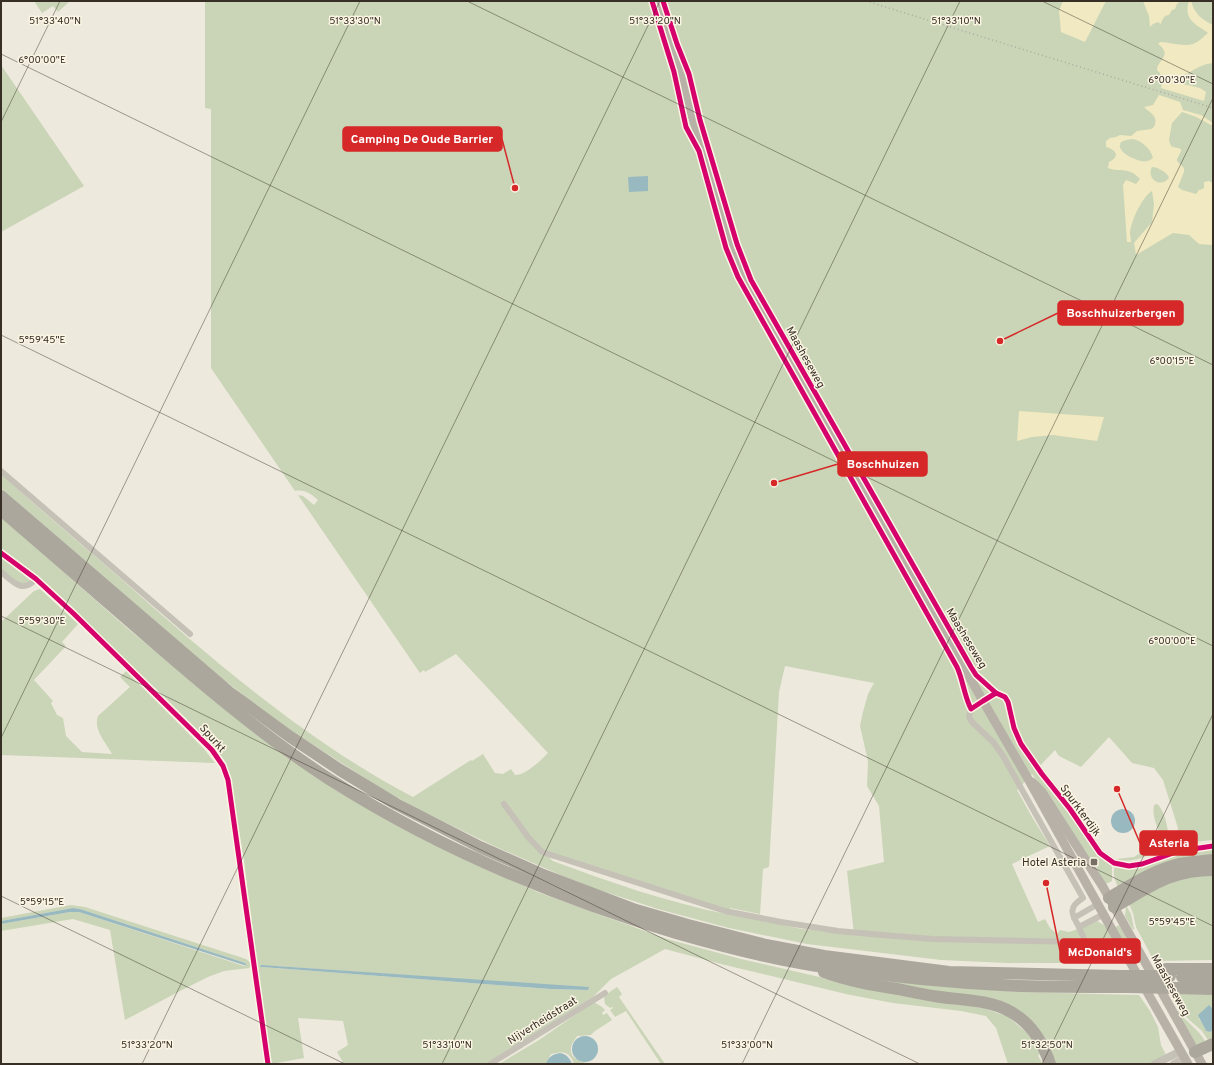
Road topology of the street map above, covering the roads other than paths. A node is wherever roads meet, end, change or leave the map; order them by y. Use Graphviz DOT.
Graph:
graph roads {
  1 [pos="658,1"];
  2 [pos="1,471"];
  3 [pos="1,496"];
  4 [pos="1,510"];
  5 [pos="1,553"];
  6 [pos="1,572"];
  7 [pos="36,579"];
  8 [pos="190,634"];
  9 [pos="983,701"];
  10 [pos="1027,777"];
  11 [pos="504,804"];
  12 [pos="1213,846"];
  13 [pos="1213,860"];
  14 [pos="1213,870"];
  15 [pos="1111,902"];
  16 [pos="1098,904"];
  17 [pos="1104,914"];
  18 [pos="1074,918"];
  19 [pos="1079,928"];
  20 [pos="798,963"];
  21 [pos="1213,969"];
  22 [pos="1168,973"];
  23 [pos="1213,978"];
  24 [pos="1213,989"];
  25 [pos="605,994"];
  26 [pos="1213,1044"];
  27 [pos="1187,1056"];
  28 [pos="268,1064"];
  29 [pos="490,1064"];
  30 [pos="1050,1064"];
  31 [pos="1154,1064"];
  32 [pos="1174,1064"];
  33 [pos="1202,1064"];
  1 -- 9 [label="main road, Maasheseweg"];
  2 -- 8 [label="street"];
  3 -- 22 [label="highway, bridge"];
  4 -- 20 [label="highway"];
  5 -- 7 [label="street, Spurkt"];
  6 -- 7 [label="street"];
  7 -- 28 [label="street, Spurkt"];
  9 -- 10 [label="main road, Maasheseweg"];
  9 -- 12 [label="street, Spurkterdijk"];
  9 -- 18 [label="street"];
  10 -- 15 [label="main road, Maasheseweg"];
  10 -- 16 [label="main road, Maasheseweg"];
  11 -- 19 [label="street"];
  13 -- 15 [label="highway"];
  14 -- 15 [label="highway"];
  15 -- 16 [label="main road"];
  15 -- 17 [label="main road"];
  15 -- 27 [label="main road, Maasheseweg"];
  16 -- 17 [label="main road, Maasheseweg"];
  16 -- 18 [label="street"];
  17 -- 19 [label="street"];
  17 -- 27 [label="main road, Maasheseweg"];
  18 -- 19 [label="street"];
  20 -- 24 [label="highway, bridge"];
  20 -- 30 [label="highway"];
  21 -- 22 [label="highway"];
  22 -- 23 [label="highway"];
  25 -- 29 [label="street, Nijverheidstraat"];
  26 -- 27 [label="highway"];
  27 -- 31 [label="street"];
  27 -- 32 [label="street"];
  27 -- 33 [label="main road, Maasheseweg"];
}
